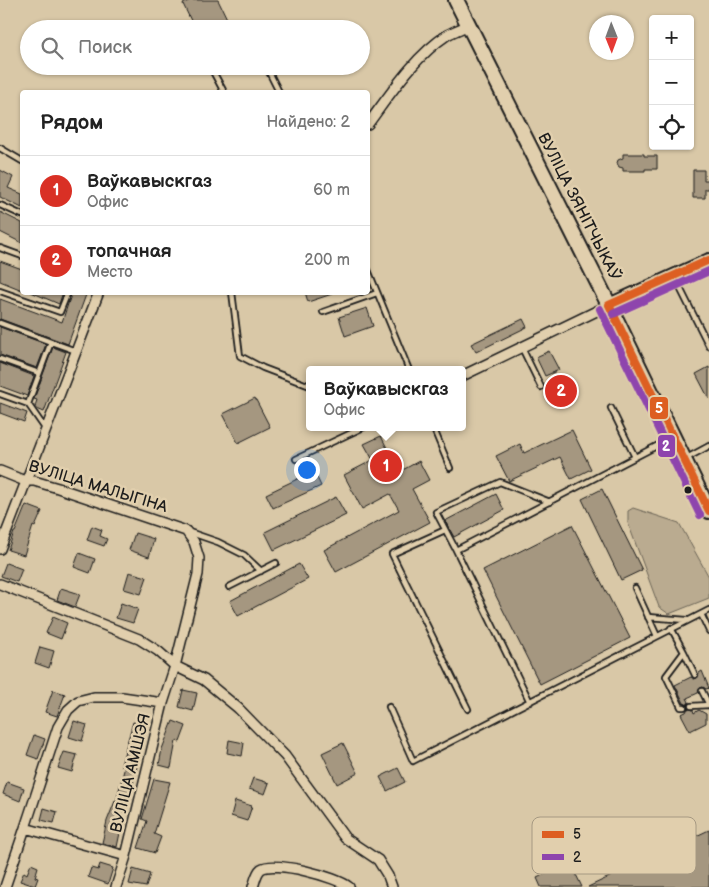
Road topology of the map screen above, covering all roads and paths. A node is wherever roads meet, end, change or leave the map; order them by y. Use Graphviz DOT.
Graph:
graph roads {
  1 [pos="456,0"];
  2 [pos="468,25"];
  3 [pos="215,75"];
  4 [pos="270,75"];
  5 [pos="223,90"];
  6 [pos="278,90"];
  7 [pos="370,121"];
  8 [pos="0,148"];
  9 [pos="20,160"];
  10 [pos="0,205"];
  11 [pos="20,214"];
  12 [pos="0,248"];
  13 [pos="20,255"];
  14 [pos="709,260"];
  15 [pos="370,275"];
  16 [pos="674,276"];
  17 [pos="0,291"];
  18 [pos="377,293"];
  19 [pos="67,295"];
  20 [pos="98,295"];
  21 [pos="232,295"];
  22 [pos="609,305"];
  23 [pos="323,312"];
  24 [pos="0,324"];
  25 [pos="51,342"];
  26 [pos="709,346"];
  27 [pos="521,347"];
  28 [pos="76,351"];
  29 [pos="0,359"];
  30 [pos="407,366"];
  31 [pos="39,373"];
  32 [pos="466,374"];
  33 [pos="306,384"];
  34 [pos="541,387"];
  35 [pos="0,394"];
  36 [pos="28,404"];
  37 [pos="611,408"];
  38 [pos="46,430"];
  39 [pos="356,431"];
  40 [pos="435,431"];
  41 [pos="673,437"];
  42 [pos="709,446"];
  43 [pos="635,457"];
  44 [pos="296,459"];
  45 [pos="684,459"];
  46 [pos="450,468"];
  47 [pos="0,471"];
  48 [pos="26,481"];
  49 [pos="550,502"];
  50 [pos="709,511"];
  51 [pos="445,530"];
  52 [pos="186,531"];
  53 [pos="0,549"];
  54 [pos="456,550"];
  55 [pos="276,563"];
  56 [pos="261,571"];
  57 [pos="0,584"];
  58 [pos="230,587"];
  59 [pos="636,588"];
  60 [pos="709,610"];
  61 [pos="701,614"];
  62 [pos="648,617"];
  63 [pos="688,620"];
  64 [pos="671,628"];
  65 [pos="709,631"];
  66 [pos="657,636"];
  67 [pos="684,652"];
  68 [pos="175,666"];
  69 [pos="695,675"];
  70 [pos="702,691"];
  71 [pos="163,702"];
  72 [pos="530,702"];
  73 [pos="709,705"];
  74 [pos="389,706"];
  75 [pos="684,706"];
  76 [pos="691,706"];
  77 [pos="468,709"];
  78 [pos="25,828"];
  79 [pos="126,856"];
  80 [pos="5,887"];
  81 [pos="116,887"];
  82 [pos="253,887"];
  83 [pos="349,887"];
  84 [pos="392,887"];
  1 -- 2 [label="main road, ВУЛІЦА ЗЯНІТЧЫКАЎ"];
  2 -- 7 [label="street"];
  2 -- 22 [label="main road, ВУЛІЦА ЗЯНІТЧЫКАЎ"];
  3 -- 5 [label="lane"];
  4 -- 6 [label="lane"];
  8 -- 9 [label="lane"];
  10 -- 11 [label="lane"];
  12 -- 13 [label="lane"];
  14 -- 16 [label="street"];
  15 -- 18 [label="lane"];
  16 -- 22 [label="street"];
  16 -- 26 [label="lane"];
  17 -- 19 [label="lane"];
  18 -- 23 [label="lane"];
  18 -- 30 [label="lane"];
  20 -- 28 [label="street"];
  21 -- 33 [label="lane"];
  22 -- 27 [label="street"];
  22 -- 41 [label="main road, ВУЛІЦА ЗЯНІТЧЫКАЎ"];
  24 -- 25 [label="lane"];
  25 -- 28 [label="lane"];
  25 -- 31 [label="lane"];
  27 -- 32 [label="street"];
  27 -- 34 [label="lane"];
  28 -- 38 [label="street"];
  29 -- 31 [label="lane"];
  31 -- 36 [label="lane"];
  35 -- 36 [label="lane"];
  36 -- 38 [label="lane"];
  37 -- 43 [label="lane"];
  38 -- 48 [label="street"];
  39 -- 44 [label="lane"];
  40 -- 46 [label="lane"];
  41 -- 43 [label="lane"];
  41 -- 45 [label="main road, ВУЛІЦА ЗЯНІТЧЫКАЎ"];
  42 -- 45 [label="lane"];
  43 -- 49 [label="lane"];
  45 -- 50 [label="main road, ВУЛІЦА ЗЯНІТЧЫКАЎ"];
  47 -- 48 [label="street, ВУЛІЦА МАЛЫГІНА"];
  48 -- 52 [label="street, ВУЛІЦА МАЛЫГІНА"];
  48 -- 53 [label="street"];
  49 -- 51 [label="lane"];
  49 -- 54 [label="lane"];
  51 -- 54 [label="lane"];
  51 -- 77 [label="lane"];
  52 -- 56 [label="lane"];
  52 -- 68 [label="street, ВУЛІЦА АМШЭЯ"];
  54 -- 72 [label="lane"];
  55 -- 56 [label="lane"];
  56 -- 58 [label="lane"];
  57 -- 68 [label="street"];
  59 -- 62 [label="lane"];
  60 -- 61 [label="lane"];
  61 -- 63 [label="lane"];
  61 -- 65 [label="lane"];
  62 -- 63 [label="lane"];
  62 -- 66 [label="lane"];
  63 -- 64 [label="lane"];
  64 -- 66 [label="lane"];
  64 -- 67 [label="lane"];
  66 -- 72 [label="lane"];
  67 -- 69 [label="lane"];
  67 -- 75 [label="lane"];
  68 -- 71 [label="street, ВУЛІЦА АМШЭЯ"];
  68 -- 84 [label="street"];
  70 -- 73 [label="lane"];
  71 -- 78 [label="street"];
  71 -- 79 [label="street, ВУЛІЦА АМШЭЯ"];
  72 -- 74 [label="lane"];
  73 -- 76 [label="lane"];
  78 -- 79 [label="street"];
  78 -- 80 [label="street"];
  79 -- 81 [label="street, ВУЛІЦА АМШЭЯ"];
  82 -- 83 [label="street"];
}
